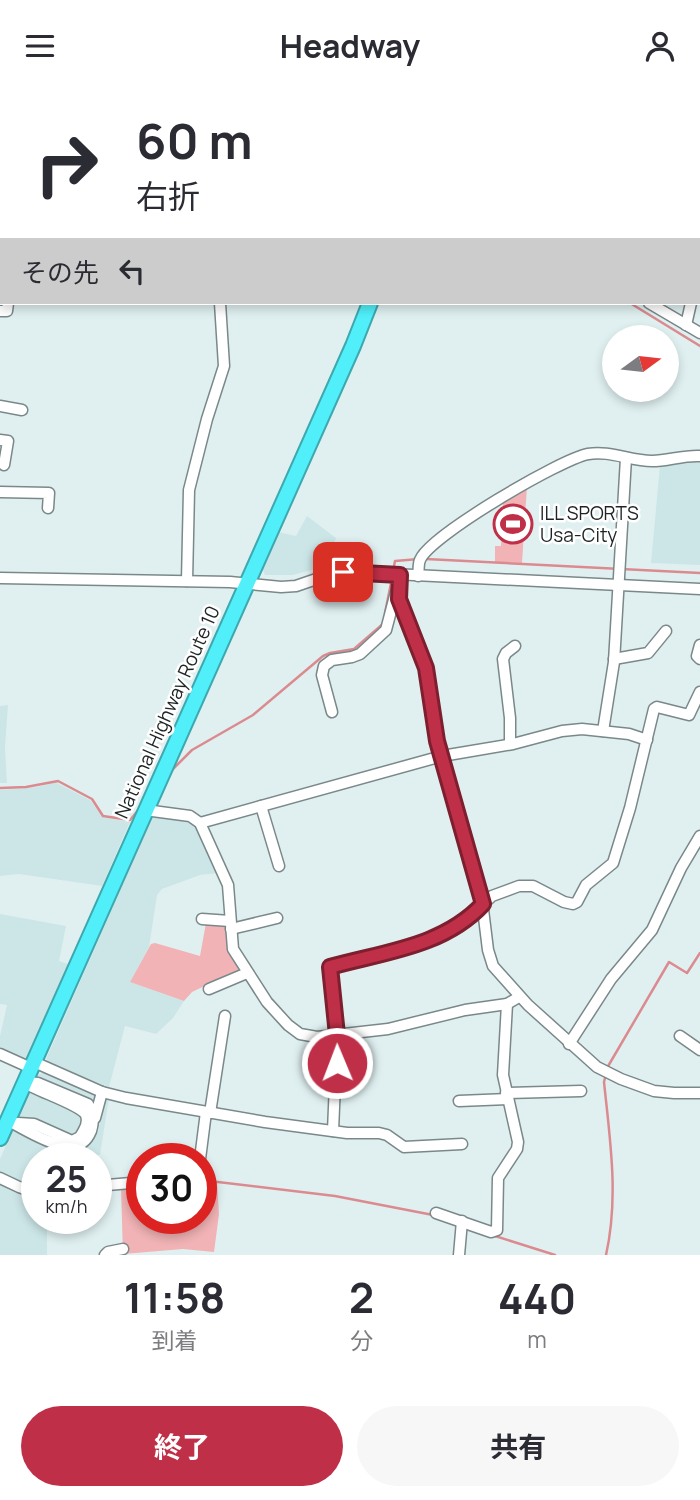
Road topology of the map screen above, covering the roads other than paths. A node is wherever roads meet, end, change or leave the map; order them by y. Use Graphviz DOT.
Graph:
graph roads {
  1 [pos="220,305"];
  2 [pos="369,305"];
  3 [pos="652,305"];
  4 [pos="691,305"];
  5 [pos="686,325"];
  6 [pos="700,334"];
  7 [pos="0,406"];
  8 [pos="22,409"];
  9 [pos="0,440"];
  10 [pos="700,456"];
  11 [pos="626,458"];
  12 [pos="4,465"];
  13 [pos="0,492"];
  14 [pos="48,508"];
  15 [pos="400,575"];
  16 [pos="418,576"];
  17 [pos="0,578"];
  18 [pos="187,581"];
  19 [pos="246,583"];
  20 [pos="617,585"];
  21 [pos="700,589"];
  22 [pos="399,590"];
  23 [pos="666,631"];
  24 [pos="700,645"];
  25 [pos="515,646"];
  26 [pos="614,659"];
  27 [pos="700,659"];
  28 [pos="700,692"];
  29 [pos="332,712"];
  30 [pos="603,731"];
  31 [pos="647,740"];
  32 [pos="510,744"];
  33 [pos="442,756"];
  34 [pos="261,806"];
  35 [pos="146,809"];
  36 [pos="200,823"];
  37 [pos="700,836"];
  38 [pos="279,866"];
  39 [pos="483,904"];
  40 [pos="277,918"];
  41 [pos="202,919"];
  42 [pos="230,925"];
  43 [pos="247,972"];
  44 [pos="209,989"];
  45 [pos="519,996"];
  46 [pos="507,1004"];
  47 [pos="225,1016"];
  48 [pos="337,1035"];
  49 [pos="680,1036"];
  50 [pos="569,1044"];
  51 [pos="700,1050"];
  52 [pos="0,1054"];
  53 [pos="32,1065"];
  54 [pos="25,1082"];
  55 [pos="581,1091"];
  56 [pos="102,1092"];
  57 [pos="700,1093"];
  58 [pos="507,1096"];
  59 [pos="459,1101"];
  60 [pos="208,1113"];
  61 [pos="10,1122"];
  62 [pos="93,1123"];
  63 [pos="333,1131"];
  64 [pos="0,1138"];
  65 [pos="203,1143"];
  66 [pos="462,1144"];
  67 [pos="0,1178"];
  68 [pos="21,1188"];
  69 [pos="436,1213"];
  70 [pos="462,1221"];
  71 [pos="123,1249"];
  72 [pos="105,1255"];
  73 [pos="459,1255"];
  1 -- 18 [label="street"];
  2 -- 19 [label="highway, National Highway Route 10"];
  3 -- 5 [label="street"];
  4 -- 5 [label="street"];
  5 -- 6 [label="street"];
  7 -- 8 [label="street"];
  9 -- 12 [label="street"];
  10 -- 11 [label="street"];
  11 -- 16 [label="street"];
  11 -- 20 [label="street"];
  13 -- 14 [label="street"];
  15 -- 16 [label="street"];
  15 -- 19 [label="street"];
  15 -- 22 [label="street"];
  16 -- 20 [label="street"];
  17 -- 18 [label="street"];
  18 -- 19 [label="street"];
  19 -- 35 [label="highway, National Highway Route 10"];
  20 -- 21 [label="street"];
  20 -- 26 [label="street"];
  22 -- 29 [label="street"];
  22 -- 33 [label="street"];
  23 -- 26 [label="street"];
  24 -- 27 [label="street"];
  25 -- 32 [label="street"];
  26 -- 30 [label="street"];
  28 -- 31 [label="street"];
  30 -- 31 [label="street"];
  30 -- 32 [label="street"];
  31 -- 39 [label="street"];
  32 -- 33 [label="street"];
  33 -- 34 [label="street"];
  33 -- 39 [label="street"];
  34 -- 36 [label="street"];
  34 -- 38 [label="street"];
  35 -- 36 [label="street"];
  35 -- 53 [label="highway, National Highway Route 10"];
  36 -- 42 [label="street"];
  37 -- 50 [label="street"];
  39 -- 45 [label="street"];
  39 -- 48 [label="street"];
  40 -- 42 [label="street"];
  41 -- 42 [label="street"];
  42 -- 43 [label="street"];
  43 -- 44 [label="street"];
  43 -- 48 [label="street"];
  45 -- 46 [label="street"];
  45 -- 50 [label="street"];
  46 -- 48 [label="street"];
  46 -- 58 [label="street"];
  47 -- 60 [label="street"];
  48 -- 63 [label="street"];
  49 -- 51 [label="street"];
  50 -- 57 [label="street"];
  52 -- 53 [label="street"];
  53 -- 54 [label="highway, National Highway Route 10"];
  53 -- 56 [label="street"];
  54 -- 61 [label="highway, National Highway Route 10"];
  54 -- 61 [label="street"];
  54 -- 62 [label="street"];
  55 -- 58 [label="street"];
  56 -- 60 [label="street"];
  56 -- 62 [label="street"];
  58 -- 59 [label="street"];
  58 -- 70 [label="street"];
  60 -- 63 [label="street"];
  60 -- 65 [label="street"];
  61 -- 62 [label="street"];
  61 -- 64 [label="highway, National Highway Route 10"];
  63 -- 66 [label="street"];
  67 -- 68 [label="street"];
  69 -- 70 [label="street"];
  70 -- 73 [label="street"];
  71 -- 72 [label="street"];
}
